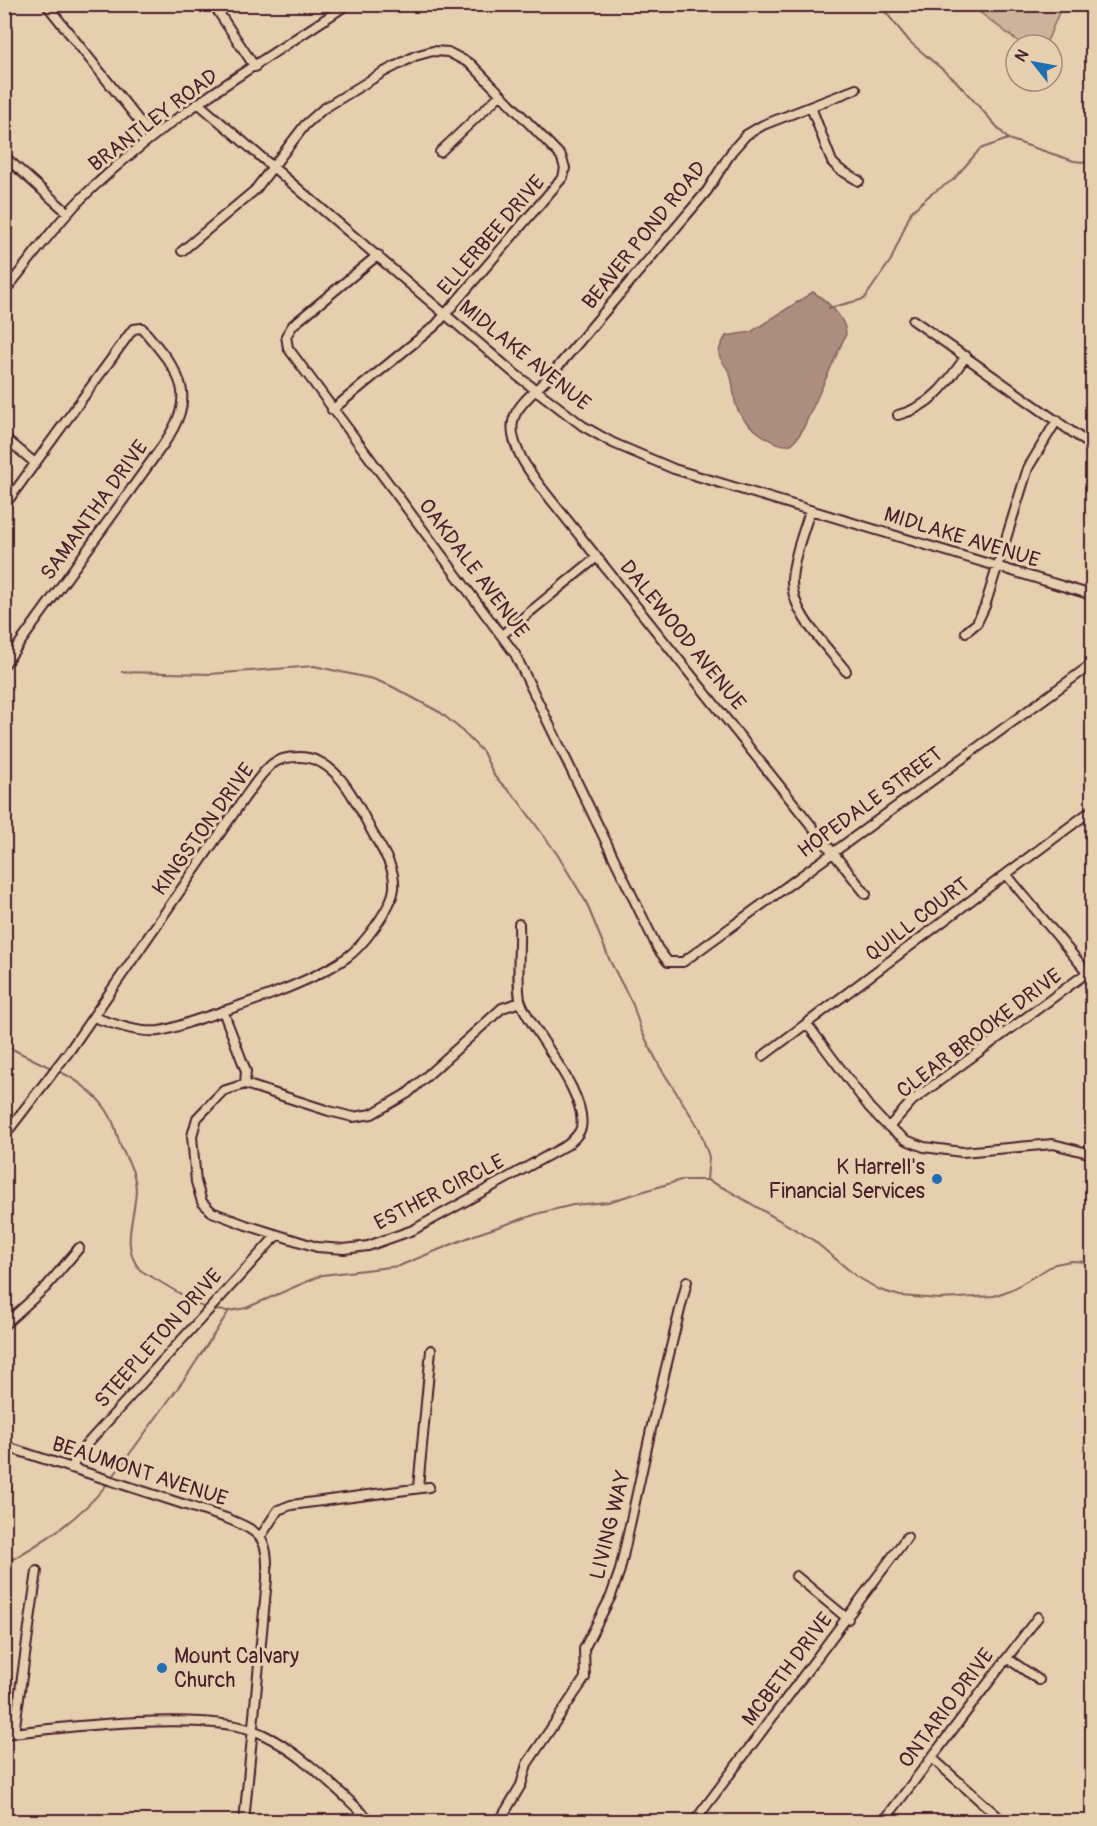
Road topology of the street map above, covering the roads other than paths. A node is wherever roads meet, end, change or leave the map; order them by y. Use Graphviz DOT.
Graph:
graph roads {
  1 [pos="46,4"];
  2 [pos="213,4"];
  3 [pos="348,4"];
  4 [pos="255,67"];
  5 [pos="856,88"];
  6 [pos="500,95"];
  7 [pos="200,104"];
  8 [pos="811,106"];
  9 [pos="152,137"];
  10 [pos="440,152"];
  11 [pos="4,156"];
  12 [pos="274,167"];
  13 [pos="859,181"];
  14 [pos="68,213"];
  15 [pos="182,251"];
  16 [pos="378,255"];
  17 [pos="4,292"];
  18 [pos="447,314"];
  19 [pos="913,320"];
  20 [pos="966,356"];
  21 [pos="536,391"];
  22 [pos="332,410"];
  23 [pos="898,415"];
  24 [pos="1057,420"];
  25 [pos="4,437"];
  26 [pos="1092,446"];
  27 [pos="35,463"];
  28 [pos="4,506"];
  29 [pos="810,511"];
  30 [pos="597,557"];
  31 [pos="997,566"];
  32 [pos="1092,595"];
  33 [pos="966,632"];
  34 [pos="503,634"];
  35 [pos="1092,664"];
  36 [pos="4,665"];
  37 [pos="846,671"];
  38 [pos="1092,810"];
  39 [pos="834,851"];
  40 [pos="1006,874"];
  41 [pos="866,894"];
  42 [pos="519,924"];
  43 [pos="668,962"];
  44 [pos="1091,974"];
  45 [pos="520,1002"];
  46 [pos="223,1011"];
  47 [pos="93,1017"];
  48 [pos="807,1024"];
  49 [pos="763,1056"];
  50 [pos="245,1084"];
  51 [pos="889,1127"];
  52 [pos="4,1136"];
  53 [pos="1092,1154"];
  54 [pos="276,1236"];
  55 [pos="79,1248"];
  56 [pos="687,1281"];
  57 [pos="4,1325"];
  58 [pos="430,1350"];
  59 [pos="4,1446"];
  60 [pos="71,1468"];
  61 [pos="429,1487"];
  62 [pos="418,1488"];
  63 [pos="261,1536"];
  64 [pos="908,1537"];
  65 [pos="38,1571"];
  66 [pos="796,1576"];
  67 [pos="1038,1617"];
  68 [pos="848,1619"];
  69 [pos="1007,1658"];
  70 [pos="1040,1680"];
  71 [pos="253,1730"];
  72 [pos="14,1733"];
  73 [pos="4,1734"];
  74 [pos="932,1758"];
  75 [pos="243,1821"];
  76 [pos="372,1821"];
  77 [pos="499,1821"];
  78 [pos="694,1821"];
  79 [pos="883,1821"];
  80 [pos="1004,1821"];
  1 -- 9 [label="street"];
  2 -- 4 [label="street"];
  3 -- 4 [label="street, BRANTLEY ROAD"];
  4 -- 7 [label="street, BRANTLEY ROAD"];
  5 -- 8 [label="street, BEAVER POND ROAD"];
  6 -- 10 [label="street"];
  6 -- 12 [label="street, ELLERBEE DRIVE"];
  6 -- 18 [label="street, ELLERBEE DRIVE"];
  7 -- 9 [label="street, BRANTLEY ROAD"];
  7 -- 12 [label="street, MIDLAKE AVENUE"];
  8 -- 13 [label="street"];
  8 -- 21 [label="street, BEAVER POND ROAD"];
  9 -- 14 [label="street, BRANTLEY ROAD"];
  11 -- 14 [label="street"];
  12 -- 15 [label="street, ELLERBEE DRIVE"];
  12 -- 16 [label="street, MIDLAKE AVENUE"];
  14 -- 17 [label="street, BRANTLEY ROAD"];
  16 -- 18 [label="street, MIDLAKE AVENUE"];
  16 -- 22 [label="street, OAKDALE AVENUE"];
  18 -- 21 [label="street, MIDLAKE AVENUE"];
  18 -- 22 [label="street"];
  19 -- 20 [label="street"];
  20 -- 23 [label="street"];
  20 -- 24 [label="street"];
  21 -- 29 [label="street, MIDLAKE AVENUE"];
  21 -- 30 [label="street, DALEWOOD AVENUE"];
  22 -- 34 [label="street, OAKDALE AVENUE"];
  24 -- 26 [label="street"];
  24 -- 31 [label="street"];
  25 -- 27 [label="street"];
  27 -- 28 [label="street"];
  27 -- 36 [label="street, SAMANTHA DRIVE"];
  29 -- 31 [label="street, MIDLAKE AVENUE"];
  29 -- 37 [label="street"];
  30 -- 34 [label="street"];
  30 -- 39 [label="street, DALEWOOD AVENUE"];
  31 -- 32 [label="street, MIDLAKE AVENUE"];
  31 -- 33 [label="street"];
  34 -- 43 [label="street, OAKDALE AVENUE"];
  35 -- 39 [label="street, HOPEDALE STREET"];
  38 -- 40 [label="street, QUILL COURT"];
  39 -- 41 [label="street, DALEWOOD AVENUE"];
  39 -- 43 [label="street, HOPEDALE STREET"];
  40 -- 44 [label="street"];
  40 -- 48 [label="street, QUILL COURT"];
  42 -- 45 [label="street"];
  44 -- 51 [label="street, CLEAR BROOKE DRIVE"];
  45 -- 50 [label="street"];
  45 -- 54 [label="street, ESTHER CIRCLE"];
  46 -- 47 [label="street, KINGSTON DRIVE"];
  46 -- 47 [label="street, KINGSTON DRIVE"];
  46 -- 50 [label="street"];
  47 -- 52 [label="street, KINGSTON DRIVE"];
  48 -- 49 [label="street, QUILL COURT"];
  48 -- 51 [label="street"];
  50 -- 54 [label="street, ESTHER CIRCLE"];
  51 -- 53 [label="street"];
  54 -- 60 [label="street, STEEPLETON DRIVE"];
  55 -- 57 [label="street"];
  56 -- 77 [label="street, LIVING WAY"];
  58 -- 62 [label="street"];
  59 -- 60 [label="street, BEAUMONT AVENUE"];
  60 -- 63 [label="street, BEAUMONT AVENUE"];
  61 -- 62 [label="street"];
  62 -- 63 [label="street"];
  63 -- 71 [label="street"];
  64 -- 68 [label="street, MCBETH DRIVE"];
  65 -- 72 [label="street"];
  66 -- 68 [label="street"];
  67 -- 69 [label="street, ONTARIO DRIVE"];
  68 -- 78 [label="street, MCBETH DRIVE"];
  69 -- 70 [label="street"];
  69 -- 74 [label="street, ONTARIO DRIVE"];
  71 -- 72 [label="street"];
  71 -- 75 [label="street"];
  71 -- 76 [label="street"];
  72 -- 73 [label="street"];
  74 -- 79 [label="street, ONTARIO DRIVE"];
  74 -- 80 [label="street"];
}
